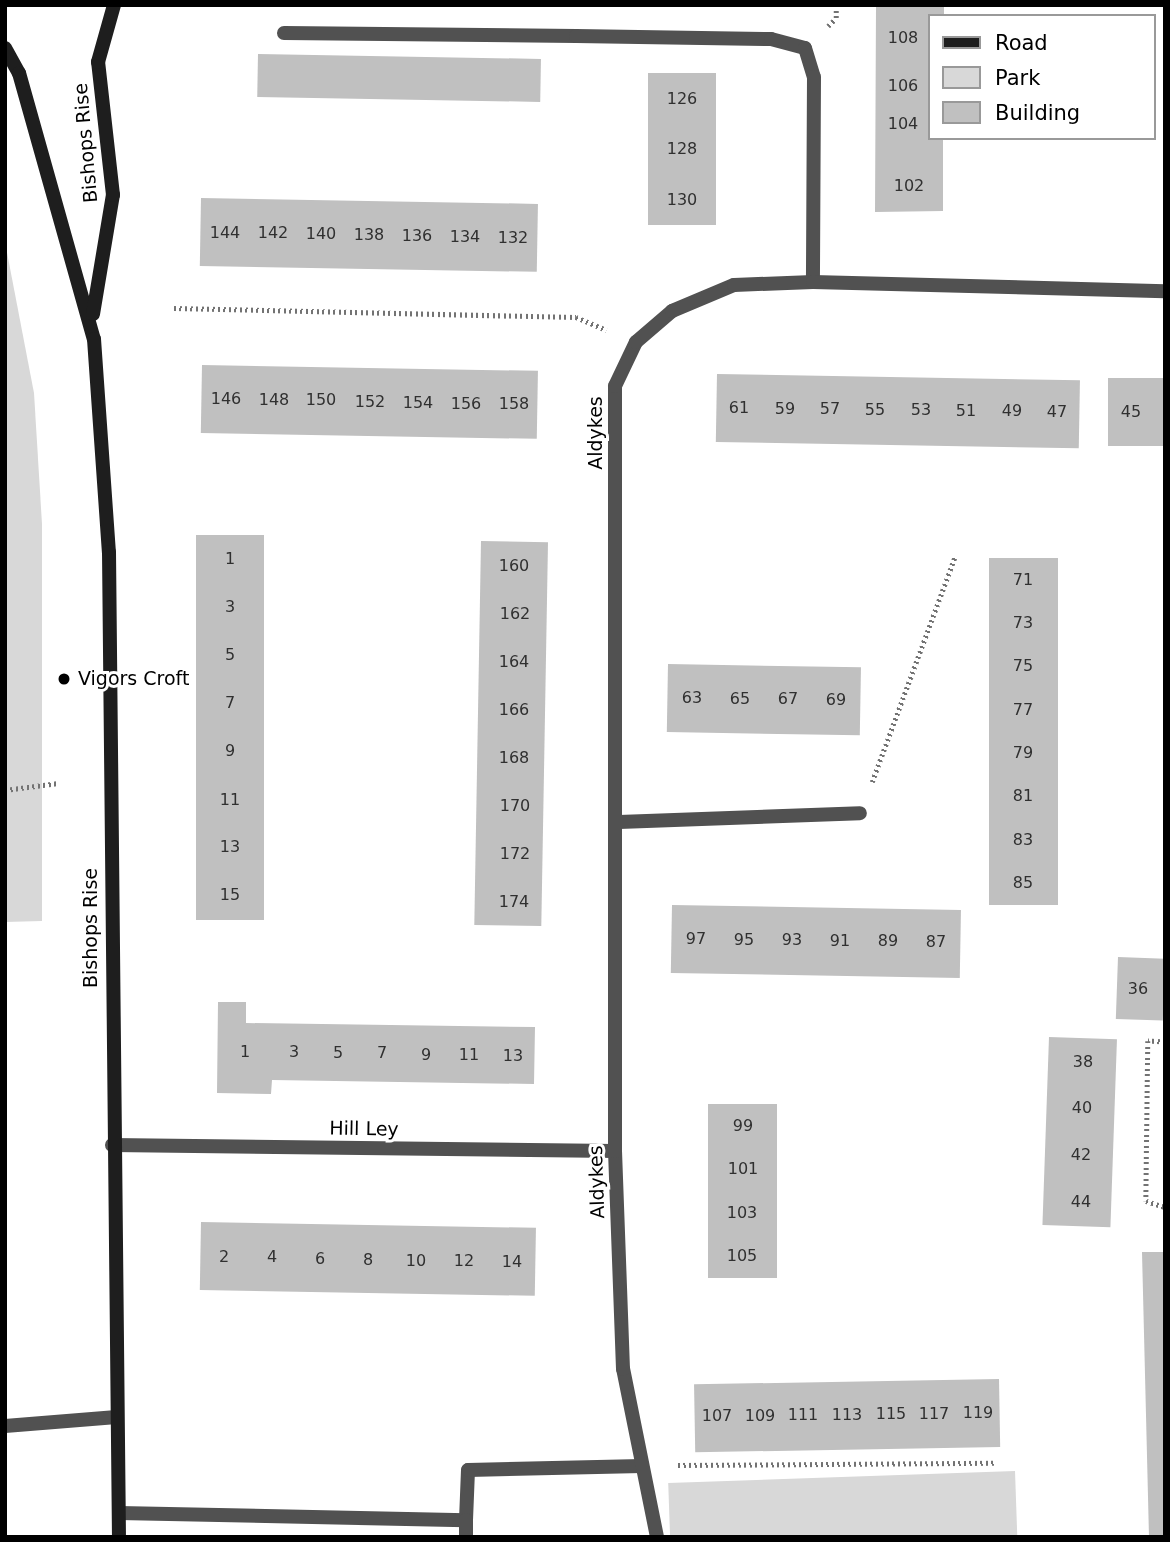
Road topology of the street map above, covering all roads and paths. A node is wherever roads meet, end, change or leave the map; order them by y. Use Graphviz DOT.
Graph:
graph roads {
  1 [pos="114,5"];
  2 [pos="284,33"];
  3 [pos="5,48"];
  4 [pos="813,282"];
  5 [pos="1165,291"];
  6 [pos="174,308"];
  7 [pos="92,320"];
  8 [pos="636,342"];
  9 [pos="955,557"];
  10 [pos="59,783"];
  11 [pos="5,790"];
  12 [pos="860,813"];
  13 [pos="619,822"];
  14 [pos="1165,1042"];
  15 [pos="112,1145"];
  16 [pos="615,1151"];
  17 [pos="1165,1207"];
  18 [pos="117,1417"];
  19 [pos="5,1426"];
  20 [pos="995,1463"];
  21 [pos="642,1466"];
  22 [pos="119,1513"];
  23 [pos="466,1520"];
  24 [pos="119,1537"];
  25 [pos="466,1537"];
  26 [pos="657,1537"];
  1 -- 7 [label="street, Bishops Rise"];
  2 -- 4 [label="street"];
  3 -- 7 [label="street, Bishops Rise"];
  4 -- 5 [label="street, Aldykes"];
  4 -- 8 [label="street, Aldykes"];
  6 -- 8 [label="path"];
  7 -- 15 [label="street, Bishops Rise"];
  8 -- 13 [label="street, Aldykes"];
  9 -- 12 [label="path"];
  10 -- 11 [label="path"];
  12 -- 13 [label="street"];
  13 -- 16 [label="street, Aldykes"];
  14 -- 17 [label="path"];
  15 -- 16 [label="street, Hill Ley"];
  15 -- 18 [label="street, Bishops Rise"];
  16 -- 21 [label="street, Aldykes"];
  18 -- 19 [label="street"];
  18 -- 22 [label="street, Bishops Rise"];
  20 -- 21 [label="path"];
  21 -- 23 [label="street"];
  21 -- 26 [label="street, Aldykes"];
  22 -- 23 [label="street"];
  22 -- 24 [label="street, Bishops Rise"];
  23 -- 25 [label="street"];
}
